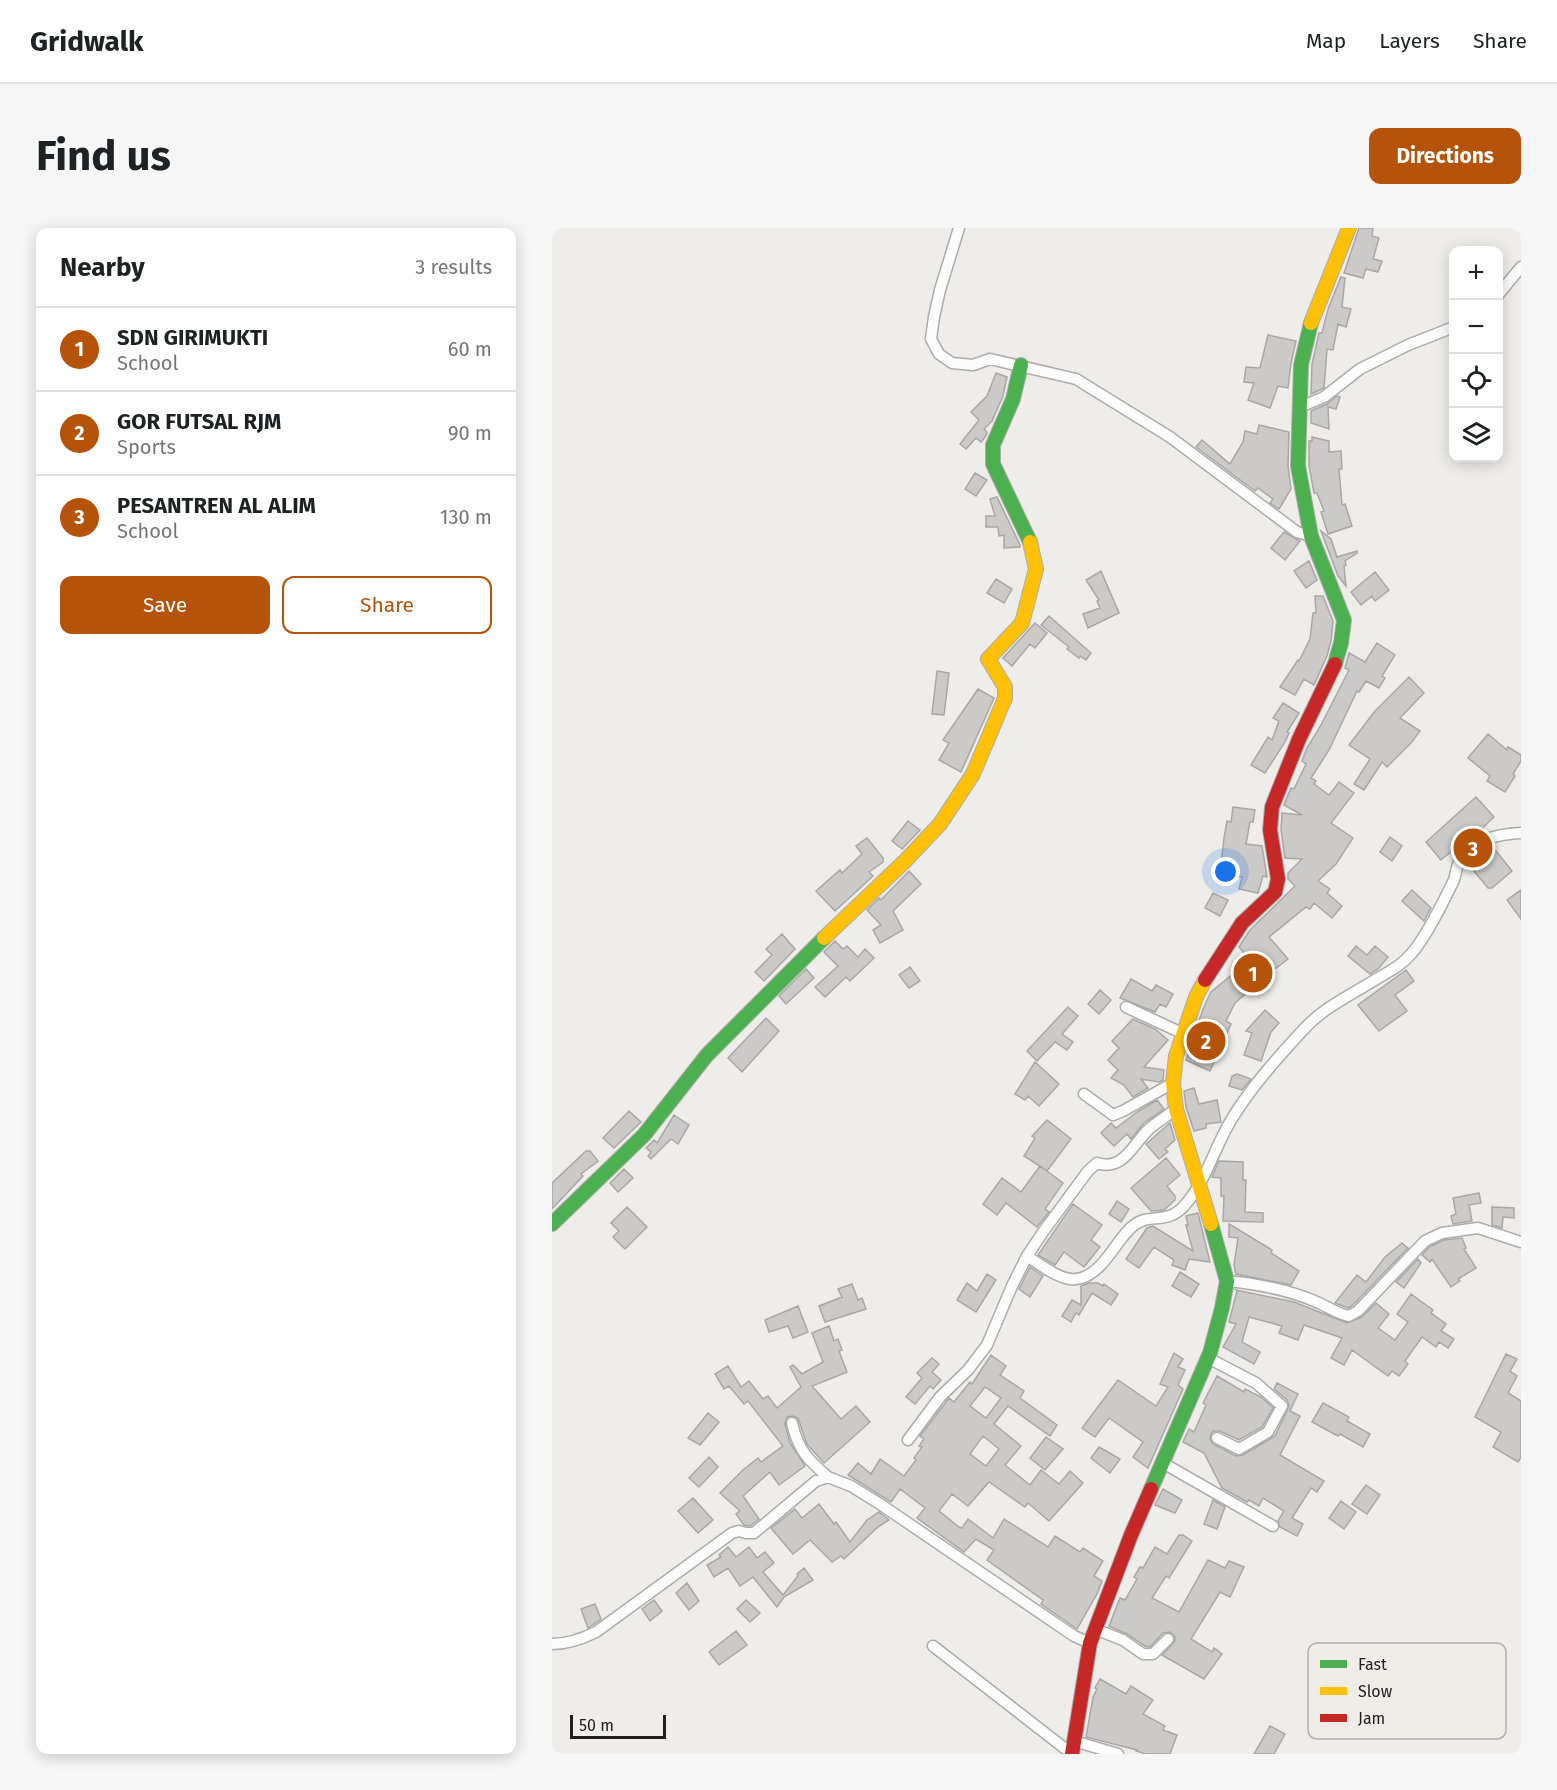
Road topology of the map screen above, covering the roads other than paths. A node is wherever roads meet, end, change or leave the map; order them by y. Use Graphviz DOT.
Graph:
graph roads {
  1 [pos="958,228"];
  2 [pos="1349,228"];
  3 [pos="1521,267"];
  4 [pos="1503,289"];
  5 [pos="1449,329"];
  6 [pos="1021,365"];
  7 [pos="1300,407"];
  8 [pos="1311,536"];
  9 [pos="1521,833"];
  10 [pos="1126,1007"];
  11 [pos="1184,1034"];
  12 [pos="1173,1083"];
  13 [pos="1084,1094"];
  14 [pos="1176,1109"];
  15 [pos="1200,1182"];
  16 [pos="552,1224"];
  17 [pos="1521,1242"];
  18 [pos="1027,1256"];
  19 [pos="1227,1281"];
  20 [pos="1208,1358"];
  21 [pos="792,1423"];
  22 [pos="1217,1438"];
  23 [pos="908,1440"];
  24 [pos="1163,1463"];
  25 [pos="828,1477"];
  26 [pos="1273,1526"];
  27 [pos="1093,1636"];
  28 [pos="1168,1639"];
  29 [pos="552,1644"];
  30 [pos="933,1646"];
  31 [pos="1072,1750"];
  32 [pos="1118,1754"];
  1 -- 6 [label="street"];
  2 -- 7 [label="street"];
  3 -- 4 [label="street"];
  5 -- 7 [label="street"];
  6 -- 8 [label="street"];
  6 -- 16 [label="street"];
  7 -- 8 [label="street"];
  8 -- 11 [label="street"];
  9 -- 15 [label="street"];
  10 -- 11 [label="street"];
  11 -- 12 [label="street"];
  12 -- 13 [label="street"];
  12 -- 14 [label="street"];
  14 -- 15 [label="street"];
  14 -- 18 [label="street"];
  15 -- 18 [label="street"];
  15 -- 19 [label="street"];
  17 -- 19 [label="street"];
  18 -- 23 [label="street"];
  19 -- 20 [label="street"];
  20 -- 22 [label="street"];
  20 -- 24 [label="street"];
  21 -- 25 [label="street"];
  24 -- 26 [label="street"];
  24 -- 27 [label="street"];
  25 -- 27 [label="street"];
  25 -- 29 [label="street"];
  27 -- 28 [label="street"];
  27 -- 31 [label="street"];
  30 -- 31 [label="street"];
  31 -- 32 [label="street"];
}
